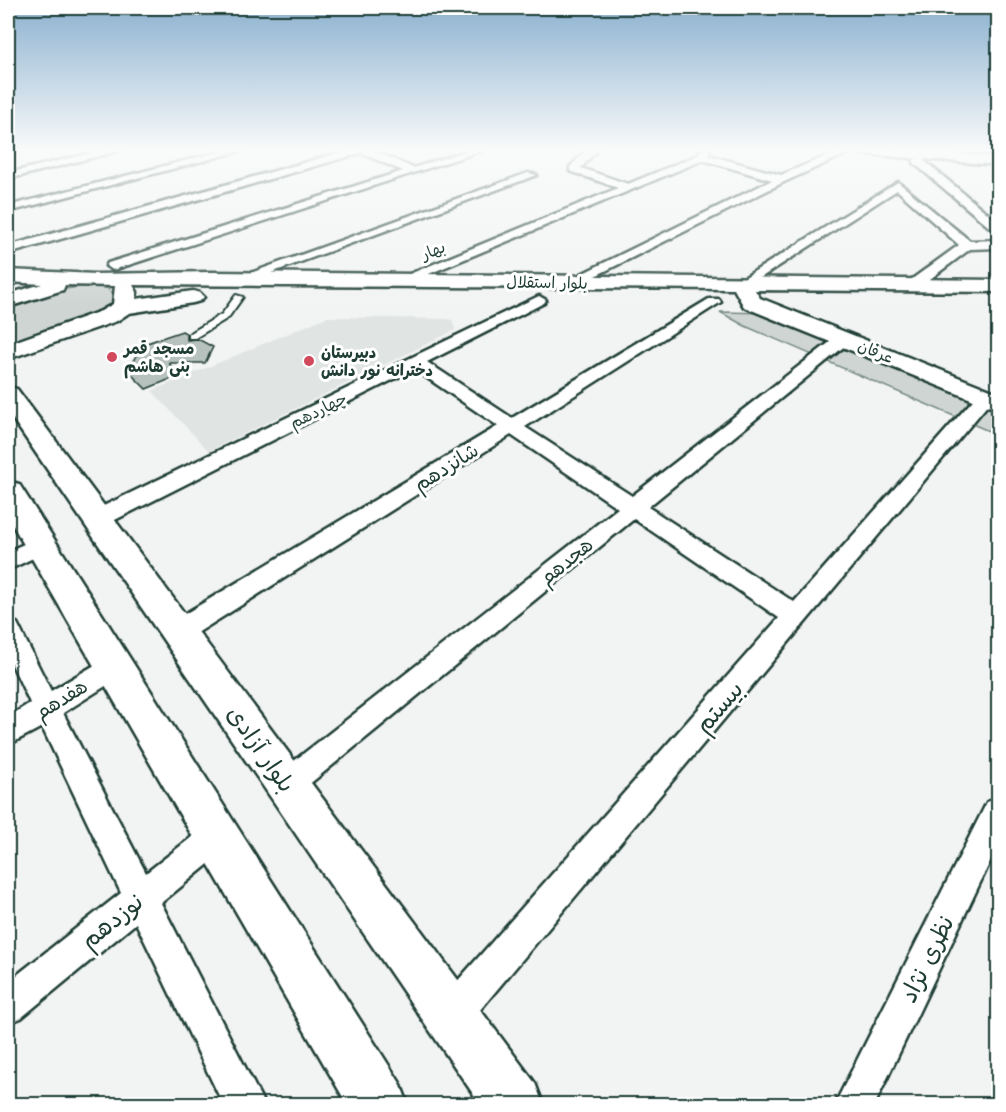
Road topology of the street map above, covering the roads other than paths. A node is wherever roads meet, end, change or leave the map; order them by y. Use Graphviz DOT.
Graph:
graph roads {
  1 [pos="36,202"];
  2 [pos="178,202"];
  3 [pos="319,202"];
  4 [pos="463,202"];
  5 [pos="591,202"];
  6 [pos="735,202"];
  7 [pos="874,202"];
  8 [pos="917,202"];
  9 [pos="967,202"];
  10 [pos="8,209"];
  11 [pos="999,228"];
  12 [pos="999,244"];
  13 [pos="967,245"];
  14 [pos="8,250"];
  15 [pos="104,273"];
  16 [pos="8,276"];
  17 [pos="402,280"];
  18 [pos="572,282"];
  19 [pos="913,285"];
  20 [pos="999,286"];
  21 [pos="240,288"];
  22 [pos="747,293"];
  23 [pos="539,300"];
  24 [pos="8,301"];
  25 [pos="714,302"];
  26 [pos="999,305"];
  27 [pos="123,307"];
  28 [pos="192,336"];
  29 [pos="845,338"];
  30 [pos="16,349"];
  31 [pos="415,362"];
  32 [pos="8,387"];
  33 [pos="8,394"];
  34 [pos="992,399"];
  35 [pos="512,426"];
  36 [pos="8,492"];
  37 [pos="633,507"];
  38 [pos="97,519"];
  39 [pos="24,553"];
  40 [pos="797,617"];
  41 [pos="8,631"];
  42 [pos="177,632"];
  43 [pos="114,667"];
  44 [pos="46,708"];
  45 [pos="8,732"];
  46 [pos="286,785"];
  47 [pos="999,813"];
  48 [pos="217,837"];
  49 [pos="141,898"];
  50 [pos="8,1005"];
  51 [pos="451,1016"];
  52 [pos="373,1101"];
  53 [pos="244,1104"];
  54 [pos="514,1104"];
  55 [pos="855,1104"];
  1 -- 10 [label="street"];
  2 -- 14 [label="street"];
  3 -- 15 [label="street"];
  4 -- 21 [label="street"];
  5 -- 17 [label="street, بهار"];
  6 -- 18 [label="street"];
  7 -- 22 [label="street"];
  8 -- 13 [label="street"];
  9 -- 11 [label="street"];
  12 -- 13 [label="street"];
  13 -- 19 [label="street"];
  15 -- 16 [label="main road"];
  15 -- 21 [label="main road, بلوار استقلال"];
  15 -- 24 [label="main road"];
  15 -- 27 [label="main road"];
  17 -- 18 [label="main road, بلوار استقلال"];
  17 -- 21 [label="main road, بلوار استقلال"];
  18 -- 22 [label="main road, بلوار استقلال"];
  19 -- 20 [label="main road, بلوار استقلال"];
  19 -- 22 [label="main road, بلوار استقلال"];
  21 -- 23 [label="main road, بلوار استقلال"];
  21 -- 27 [label="main road, بلوار استقلال"];
  21 -- 28 [label="lane"];
  22 -- 25 [label="main road, بلوار استقلال"];
  22 -- 26 [label="main road, بلوار استقلال"];
  22 -- 29 [label="main road, عرفان"];
  23 -- 25 [label="main road, بلوار استقلال"];
  23 -- 31 [label="street, چهاردهم"];
  25 -- 35 [label="street, شانزدهم"];
  27 -- 30 [label="main road"];
  29 -- 34 [label="main road, عرفان"];
  29 -- 37 [label="street, هجدهم"];
  30 -- 32 [label="main road"];
  31 -- 35 [label="street"];
  31 -- 38 [label="street, چهاردهم"];
  33 -- 38 [label="main road, بلوار آزادی"];
  34 -- 40 [label="street, بیستم"];
  35 -- 37 [label="street"];
  35 -- 42 [label="street, شانزدهم"];
  36 -- 39 [label="main road"];
  37 -- 40 [label="street"];
  37 -- 46 [label="street, هجدهم"];
  38 -- 42 [label="main road, بلوار آزادی"];
  39 -- 43 [label="main road"];
  40 -- 51 [label="street, بیستم"];
  41 -- 44 [label="street"];
  42 -- 46 [label="main road, بلوار آزادی"];
  43 -- 44 [label="street, هفدهم"];
  43 -- 48 [label="main road"];
  44 -- 45 [label="street, هفدهم"];
  44 -- 49 [label="street"];
  46 -- 51 [label="main road, بلوار آزادی"];
  47 -- 55 [label="street, نظری نژاد"];
  48 -- 49 [label="street, نوزدهم"];
  48 -- 52 [label="main road"];
  49 -- 50 [label="street, نوزدهم"];
  49 -- 53 [label="street"];
  51 -- 54 [label="main road, بلوار آزادی"];
}
